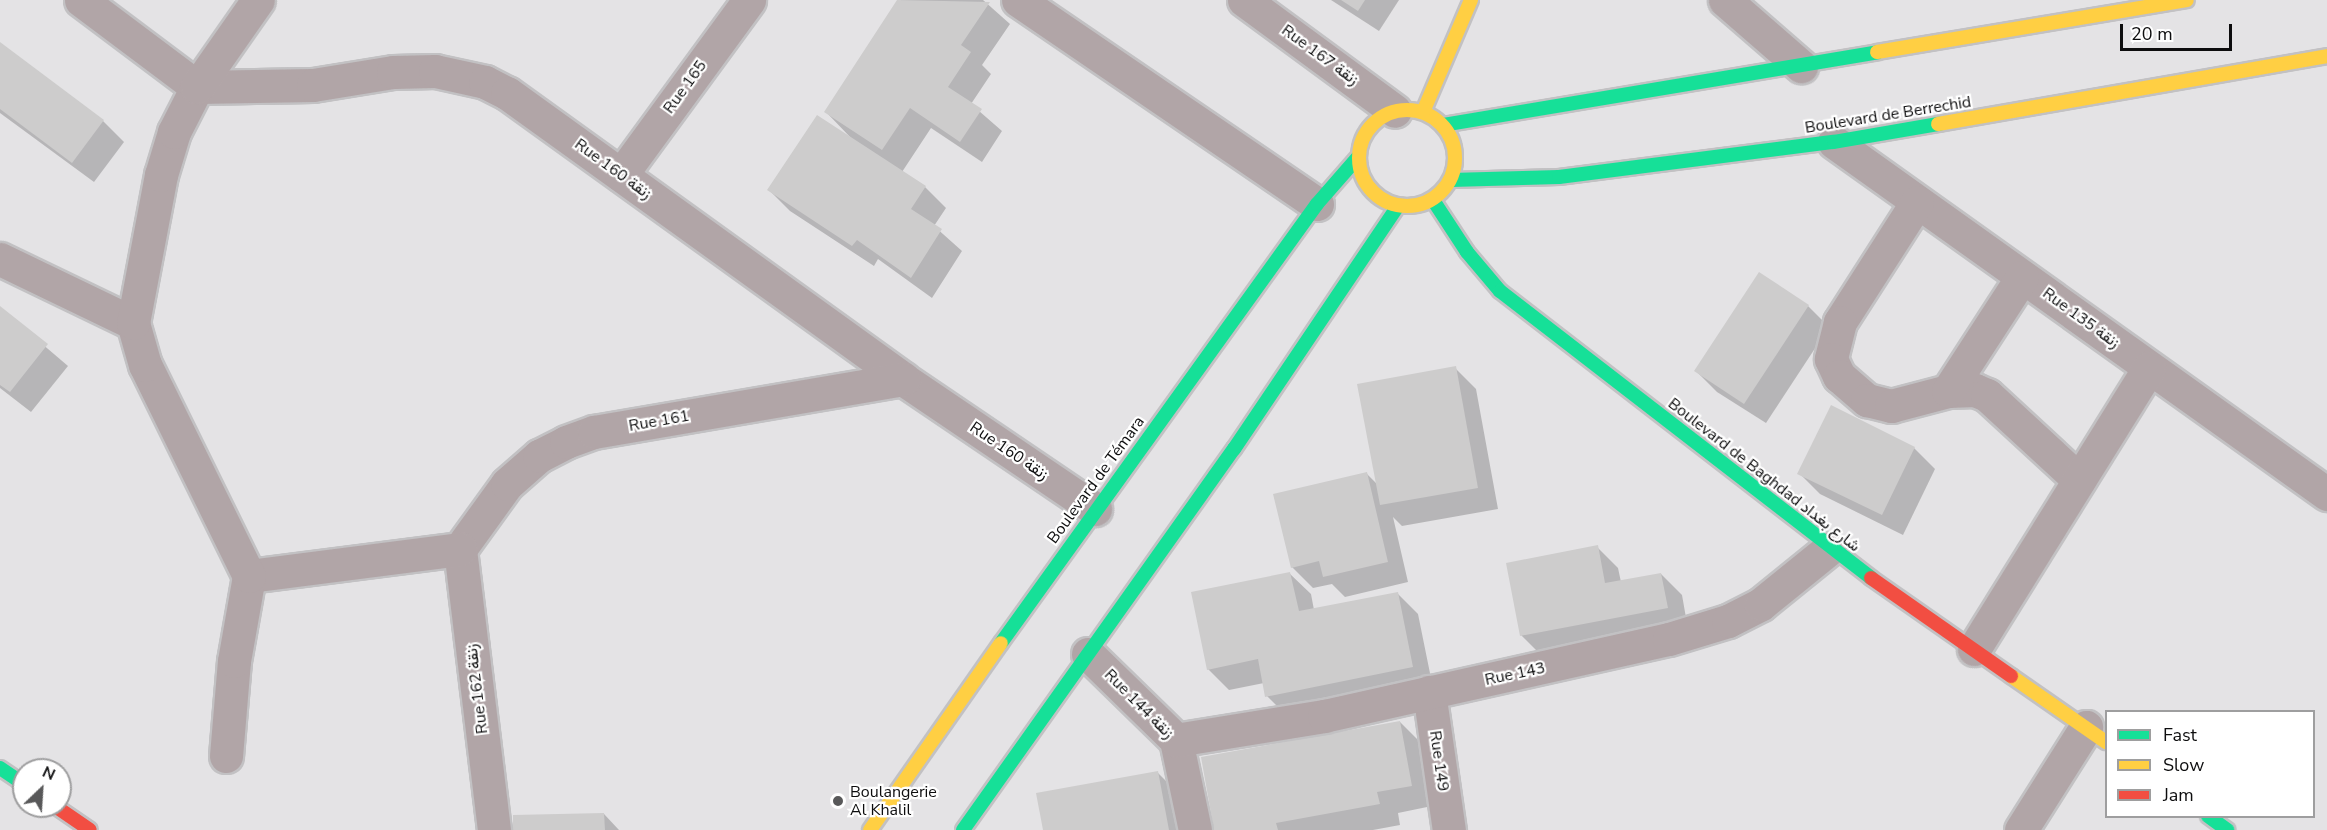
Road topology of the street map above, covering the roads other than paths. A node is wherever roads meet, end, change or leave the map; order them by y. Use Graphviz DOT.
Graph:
graph roads {
  1 [pos="81,0"];
  2 [pos="258,0"];
  3 [pos="749,0"];
  4 [pos="1018,0"];
  5 [pos="1244,0"];
  6 [pos="1471,0"];
  7 [pos="1725,0"];
  8 [pos="2187,0"];
  9 [pos="2116,5"];
  10 [pos="2327,56"];
  11 [pos="1801,66"];
  12 [pos="197,87"];
  13 [pos="1409,112"];
  14 [pos="1443,125"];
  15 [pos="1834,142"];
  16 [pos="1358,157"];
  17 [pos="621,175"];
  18 [pos="1451,180"];
  19 [pos="1433,200"];
  20 [pos="1917,201"];
  21 [pos="1317,204"];
  22 [pos="1398,206"];
  23 [pos="0,259"];
  24 [pos="2022,277"];
  25 [pos="133,322"];
  26 [pos="2149,368"];
  27 [pos="903,379"];
  28 [pos="1948,391"];
  29 [pos="2079,480"];
  30 [pos="2327,495"];
  31 [pos="1095,509"];
  32 [pos="460,549"];
  33 [pos="1829,549"];
  34 [pos="249,576"];
  35 [pos="1974,649"];
  36 [pos="1088,654"];
  37 [pos="1429,692"];
  38 [pos="2096,735"];
  39 [pos="1176,740"];
  40 [pos="226,756"];
  41 [pos="72,818"];
  42 [pos="2211,818"];
  43 [pos="90,830"];
  44 [pos="494,830"];
  45 [pos="870,830"];
  46 [pos="963,830"];
  47 [pos="1195,830"];
  48 [pos="1449,830"];
  49 [pos="2021,830"];
  50 [pos="2227,830"];
  1 -- 12 [label="street"];
  2 -- 12 [label="street"];
  3 -- 17 [label="street, Rue 165"];
  4 -- 21 [label="street"];
  5 -- 13 [label="street, Rue 167 زنقة"];
  6 -- 13 [label="street"];
  7 -- 11 [label="street"];
  8 -- 9 [label="street"];
  9 -- 11 [label="street"];
  10 -- 15 [label="street, Boulevard de Berrechid"];
  11 -- 14 [label="street"];
  12 -- 17 [label="street, Rue 160 زنقة"];
  12 -- 25 [label="street"];
  13 -- 14 [label="street"];
  13 -- 16 [label="street"];
  14 -- 18 [label="street"];
  15 -- 18 [label="street, Boulevard de Berrechid"];
  15 -- 20 [label="street, Rue 135 زنقة"];
  16 -- 21 [label="street, Boulevard de Témara"];
  16 -- 22 [label="street"];
  17 -- 27 [label="street, Rue 160 زنقة"];
  18 -- 19 [label="street"];
  19 -- 22 [label="street"];
  19 -- 33 [label="street, Boulevard de Baghdad شارع بغداد"];
  20 -- 24 [label="street, Rue 135 زنقة"];
  20 -- 28 [label="street"];
  21 -- 31 [label="street, Boulevard de Témara"];
  22 -- 36 [label="street"];
  23 -- 25 [label="street"];
  24 -- 26 [label="street, Rue 135 زنقة"];
  24 -- 28 [label="street"];
  25 -- 34 [label="street"];
  26 -- 29 [label="street"];
  26 -- 30 [label="street, Rue 135 زنقة"];
  27 -- 31 [label="street, Rue 160 زنقة"];
  27 -- 32 [label="street, Rue 161"];
  28 -- 29 [label="street"];
  29 -- 35 [label="street"];
  31 -- 45 [label="street, Boulevard de Témara"];
  32 -- 34 [label="street"];
  32 -- 44 [label="street, Rue 162 زنقة"];
  33 -- 35 [label="street, Boulevard de Baghdad شارع بغداد"];
  33 -- 37 [label="street, Rue 143"];
  34 -- 40 [label="street"];
  35 -- 38 [label="street, Boulevard de Baghdad شارع بغداد"];
  36 -- 39 [label="street, Rue 144 زنقة"];
  36 -- 46 [label="street"];
  37 -- 39 [label="street, Rue 143"];
  37 -- 48 [label="street, Rue 149"];
  38 -- 49 [label="street"];
  39 -- 47 [label="street, Rue 144 زنقة"];
  41 -- 43 [label="street"];
  42 -- 50 [label="street"];
}
